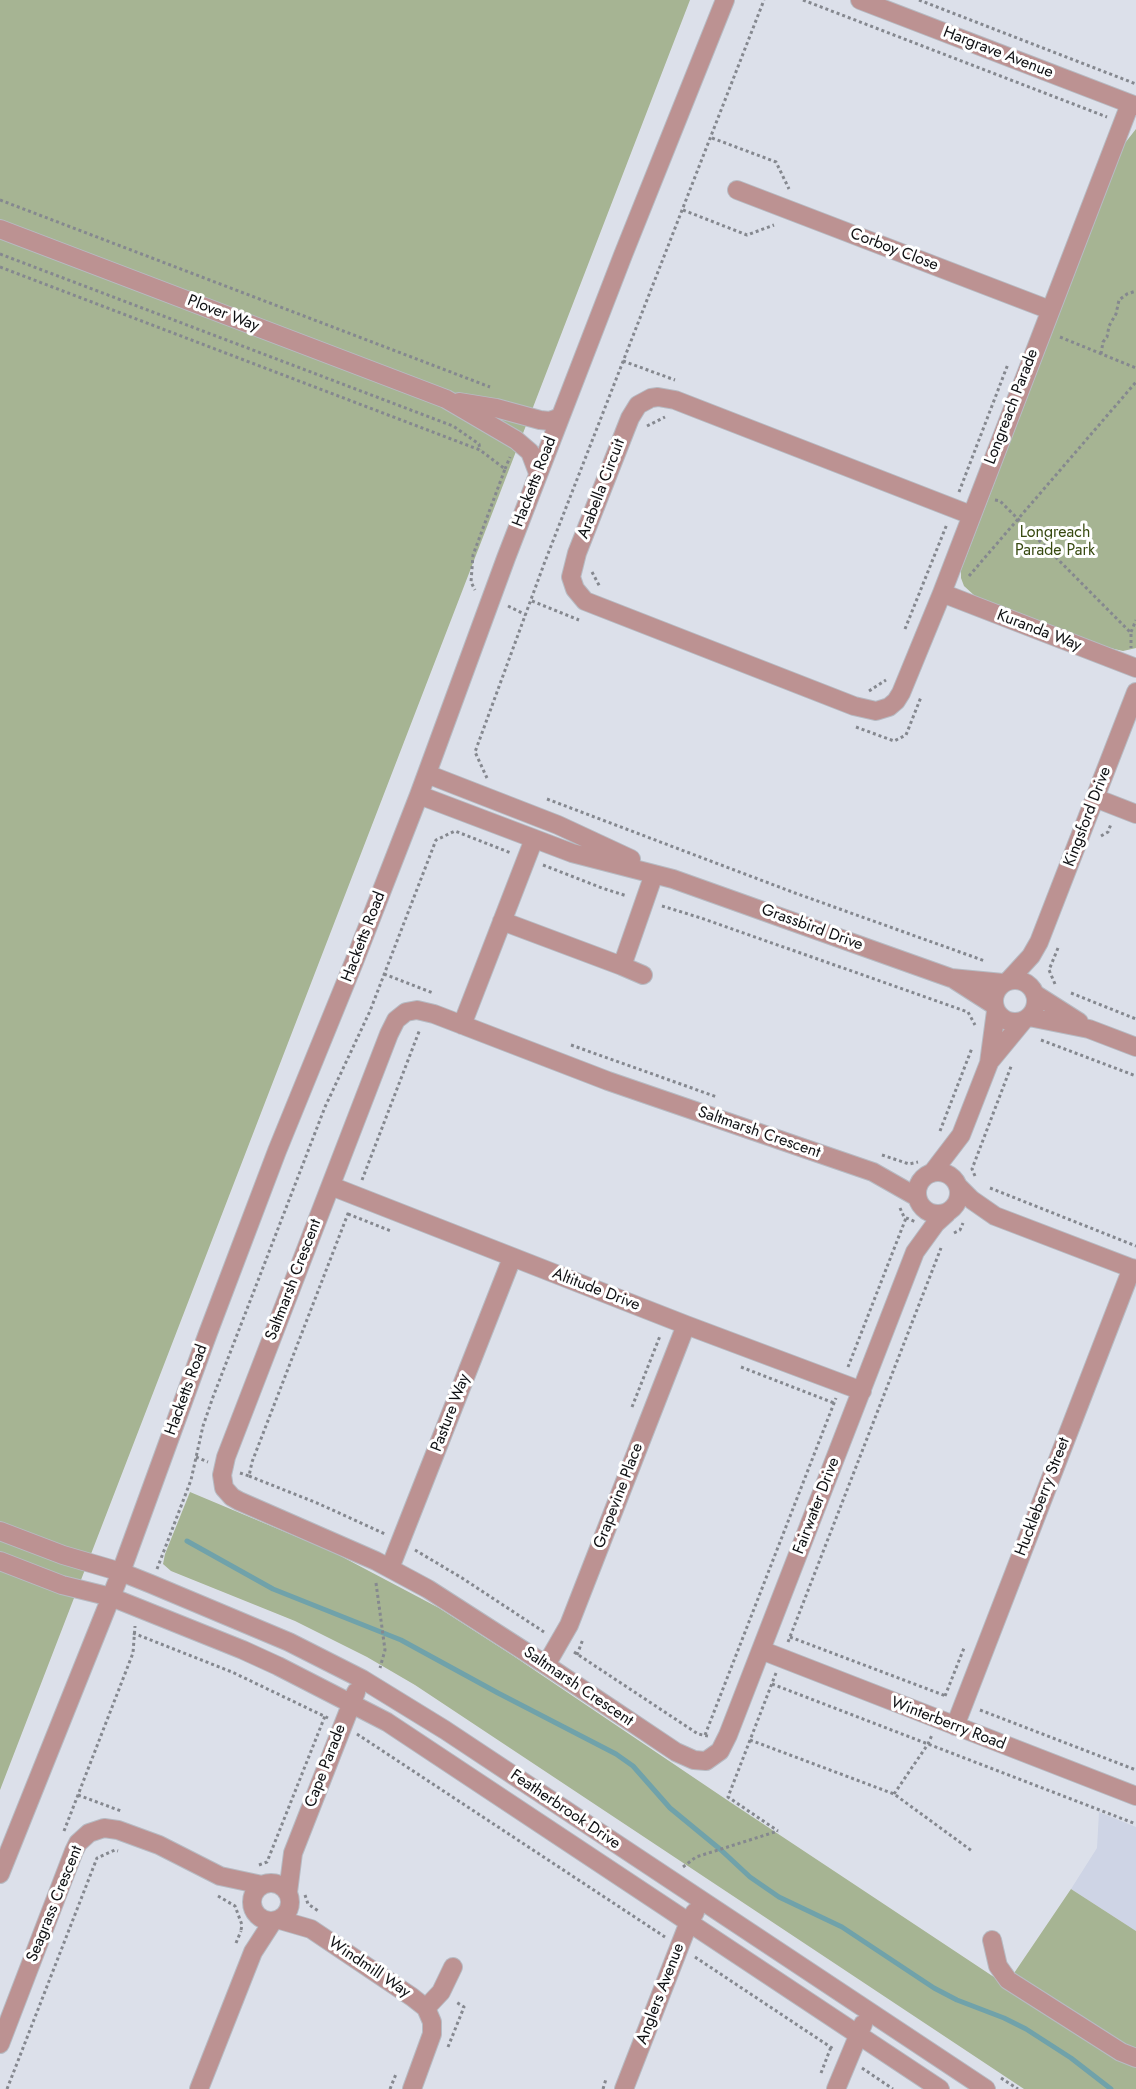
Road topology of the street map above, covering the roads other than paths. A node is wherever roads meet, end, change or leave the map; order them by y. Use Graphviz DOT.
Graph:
graph roads {
  1 [pos="725,0"];
  2 [pos="860,0"];
  3 [pos="1133,105"];
  4 [pos="737,190"];
  5 [pos="0,229"];
  6 [pos="1050,310"];
  7 [pos="446,399"];
  8 [pos="560,417"];
  9 [pos="538,473"];
  10 [pos="971,515"];
  11 [pos="950,596"];
  12 [pos="1131,667"];
  13 [pos="1136,692"];
  14 [pos="889,707"];
  15 [pos="427,774"];
  16 [pos="419,795"];
  17 [pos="1095,798"];
  18 [pos="1136,814"];
  19 [pos="534,840"];
  20 [pos="654,874"];
  21 [pos="673,879"];
  22 [pos="502,921"];
  23 [pos="1039,942"];
  24 [pos="622,966"];
  25 [pos="643,975"];
  26 [pos="951,978"];
  27 [pos="1006,982"];
  28 [pos="1033,991"];
  29 [pos="995,1008"];
  30 [pos="1026,1018"];
  31 [pos="462,1025"];
  32 [pos="1089,1029"];
  33 [pos="1136,1047"];
  34 [pos="989,1063"];
  35 [pos="961,1135"];
  36 [pos="926,1170"];
  37 [pos="873,1173"];
  38 [pos="957,1184"];
  39 [pos="331,1186"];
  40 [pos="918,1200"];
  41 [pos="963,1204"];
  42 [pos="915,1252"];
  43 [pos="512,1257"];
  44 [pos="1134,1269"];
  45 [pos="686,1325"];
  46 [pos="862,1391"];
  47 [pos="0,1531"];
  48 [pos="0,1561"];
  49 [pos="390,1568"];
  50 [pos="121,1572"];
  51 [pos="111,1597"];
  52 [pos="761,1650"];
  53 [pos="546,1665"];
  54 [pos="362,1679"];
  55 [pos="351,1703"];
  56 [pos="946,1723"];
  57 [pos="718,1750"];
  58 [pos="1136,1796"];
  59 [pos="293,1853"];
  60 [pos="0,1874"];
  61 [pos="221,1884"];
  62 [pos="265,1884"];
  63 [pos="289,1898"];
  64 [pos="702,1900"];
  65 [pos="265,1915"];
  66 [pos="689,1922"];
  67 [pos="311,1929"];
  68 [pos="992,1940"];
  69 [pos="453,1967"];
  70 [pos="426,2008"];
  71 [pos="868,2011"];
  72 [pos="857,2034"];
  73 [pos="0,2044"];
  74 [pos="1136,2058"];
  75 [pos="199,2089"];
  76 [pos="412,2089"];
  77 [pos="624,2089"];
  78 [pos="836,2089"];
  79 [pos="940,2089"];
  80 [pos="986,2089"];
  1 -- 8 [label="street, Hacketts Road"];
  2 -- 3 [label="street, Hargrave Avenue"];
  3 -- 6 [label="street, Longreach Parade"];
  4 -- 6 [label="street, Corboy Close"];
  5 -- 7 [label="street, Plover Way"];
  6 -- 10 [label="street, Longreach Parade"];
  7 -- 8 [label="street, Plover Way"];
  7 -- 9 [label="street, Plover Way"];
  8 -- 9 [label="street, Hacketts Road"];
  9 -- 15 [label="street, Hacketts Road"];
  10 -- 11 [label="street, Longreach Parade"];
  10 -- 14 [label="street, Arabella Circuit"];
  11 -- 12 [label="street, Kuranda Way"];
  11 -- 14 [label="street, Longreach Parade"];
  13 -- 17 [label="street, Kingsford Drive"];
  15 -- 16 [label="street, Hacketts Road"];
  15 -- 21 [label="street, Grassbird Drive"];
  16 -- 19 [label="street, Grassbird Drive"];
  16 -- 50 [label="street, Hacketts Road"];
  17 -- 18 [label="street"];
  17 -- 23 [label="street, Kingsford Drive"];
  19 -- 20 [label="street, Grassbird Drive"];
  19 -- 22 [label="street"];
  20 -- 21 [label="street, Grassbird Drive"];
  20 -- 24 [label="street"];
  21 -- 26 [label="street, Grassbird Drive"];
  22 -- 24 [label="street"];
  22 -- 31 [label="street"];
  23 -- 27 [label="street, Kingsford Drive"];
  23 -- 28 [label="street, Kingsford Drive"];
  24 -- 25 [label="street"];
  26 -- 27 [label="street, Grassbird Drive"];
  26 -- 29 [label="street, Grassbird Drive"];
  27 -- 28 [label="street"];
  27 -- 29 [label="street"];
  28 -- 30 [label="street"];
  28 -- 32 [label="street"];
  29 -- 30 [label="street"];
  29 -- 34 [label="street"];
  30 -- 32 [label="street"];
  30 -- 34 [label="street"];
  31 -- 37 [label="street, Saltmarsh Crescent"];
  31 -- 39 [label="street, Saltmarsh Crescent"];
  32 -- 33 [label="street"];
  34 -- 35 [label="street"];
  35 -- 36 [label="street"];
  35 -- 38 [label="street"];
  36 -- 37 [label="street"];
  36 -- 38 [label="street"];
  36 -- 40 [label="street"];
  37 -- 40 [label="street"];
  38 -- 41 [label="street"];
  39 -- 43 [label="street, Altitude Drive"];
  39 -- 49 [label="street, Saltmarsh Crescent"];
  40 -- 41 [label="street"];
  40 -- 42 [label="street, Fairwater Drive"];
  41 -- 42 [label="street, Fairwater Drive"];
  41 -- 44 [label="street"];
  42 -- 46 [label="street, Fairwater Drive"];
  43 -- 45 [label="street, Altitude Drive"];
  43 -- 49 [label="street, Pasture Way"];
  44 -- 56 [label="street, Huckleberry Street"];
  45 -- 46 [label="street, Altitude Drive"];
  45 -- 53 [label="street, Grapevine Place"];
  46 -- 52 [label="street, Fairwater Drive"];
  47 -- 50 [label="street, Featherbrook Drive"];
  48 -- 51 [label="street, Featherbrook Drive"];
  49 -- 53 [label="street, Saltmarsh Crescent"];
  50 -- 51 [label="street, Hacketts Road"];
  50 -- 54 [label="street, Featherbrook Drive"];
  51 -- 55 [label="street, Featherbrook Drive"];
  51 -- 60 [label="street, Hacketts Road"];
  52 -- 56 [label="street, Winterberry Road"];
  52 -- 57 [label="street, Fairwater Drive"];
  53 -- 57 [label="street, Saltmarsh Crescent"];
  54 -- 55 [label="street, Cape Parade"];
  54 -- 64 [label="street, Featherbrook Drive"];
  55 -- 59 [label="street, Cape Parade"];
  55 -- 66 [label="street, Featherbrook Drive"];
  56 -- 58 [label="street, Winterberry Road"];
  59 -- 62 [label="street, Cape Parade"];
  59 -- 63 [label="street, Cape Parade"];
  61 -- 62 [label="street, Seagrass Crescent"];
  61 -- 65 [label="street, Seagrass Crescent"];
  61 -- 73 [label="street, Seagrass Crescent"];
  62 -- 63 [label="street"];
  62 -- 65 [label="street"];
  63 -- 65 [label="street"];
  63 -- 67 [label="street, Windmill Way"];
  64 -- 66 [label="street, Anglers Avenue"];
  64 -- 71 [label="street, Featherbrook Drive"];
  65 -- 67 [label="street, Windmill Way"];
  65 -- 75 [label="street"];
  66 -- 72 [label="street, Featherbrook Drive"];
  66 -- 77 [label="street, Anglers Avenue"];
  67 -- 70 [label="street, Windmill Way"];
  68 -- 74 [label="street"];
  69 -- 70 [label="street, Windmill Way"];
  70 -- 76 [label="street, Windmill Way"];
  71 -- 72 [label="street"];
  71 -- 80 [label="street, Featherbrook Drive"];
  72 -- 78 [label="street"];
  72 -- 79 [label="street, Featherbrook Drive"];
}
